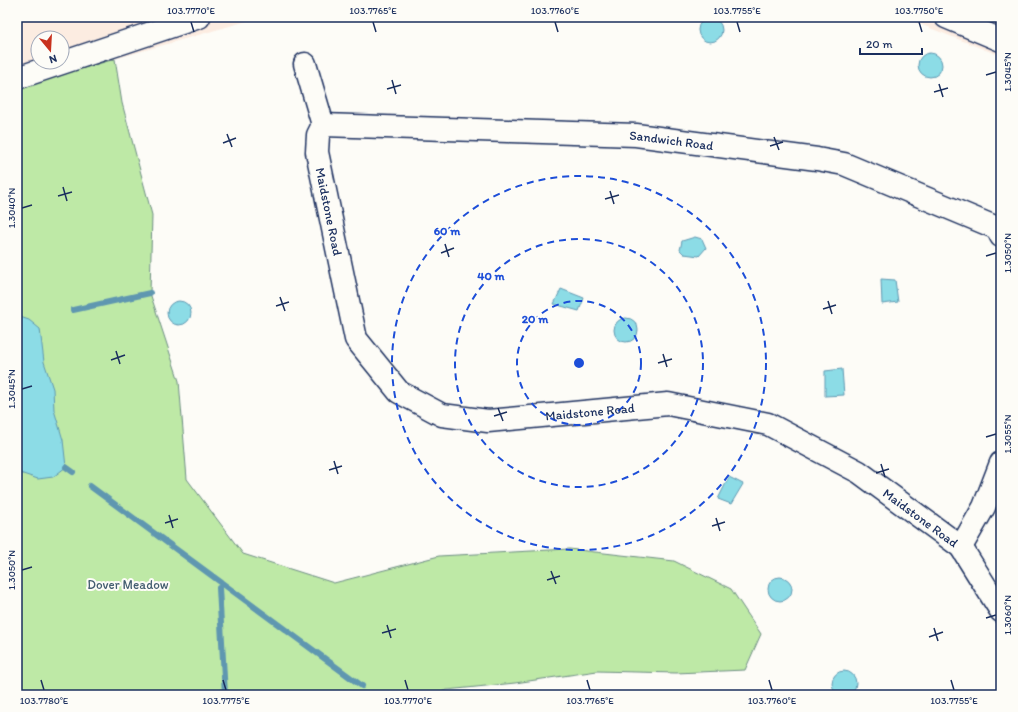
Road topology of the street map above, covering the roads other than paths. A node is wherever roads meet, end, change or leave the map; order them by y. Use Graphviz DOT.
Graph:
graph roads {
  1 [pos="199,17"];
  2 [pos="946,17"];
  3 [pos="991,30"];
  4 [pos="305,64"];
  5 [pos="17,78"];
  6 [pos="323,125"];
  7 [pos="1001,236"];
  8 [pos="1001,463"];
  9 [pos="961,547"];
  10 [pos="1001,611"];
  1 -- 5 [label="street"];
  2 -- 3 [label="street"];
  4 -- 6 [label="street"];
  6 -- 7 [label="street, Sandwich Road"];
  6 -- 9 [label="street, Maidstone Road"];
  8 -- 9 [label="street"];
  9 -- 10 [label="street, Maidstone Road"];
}
